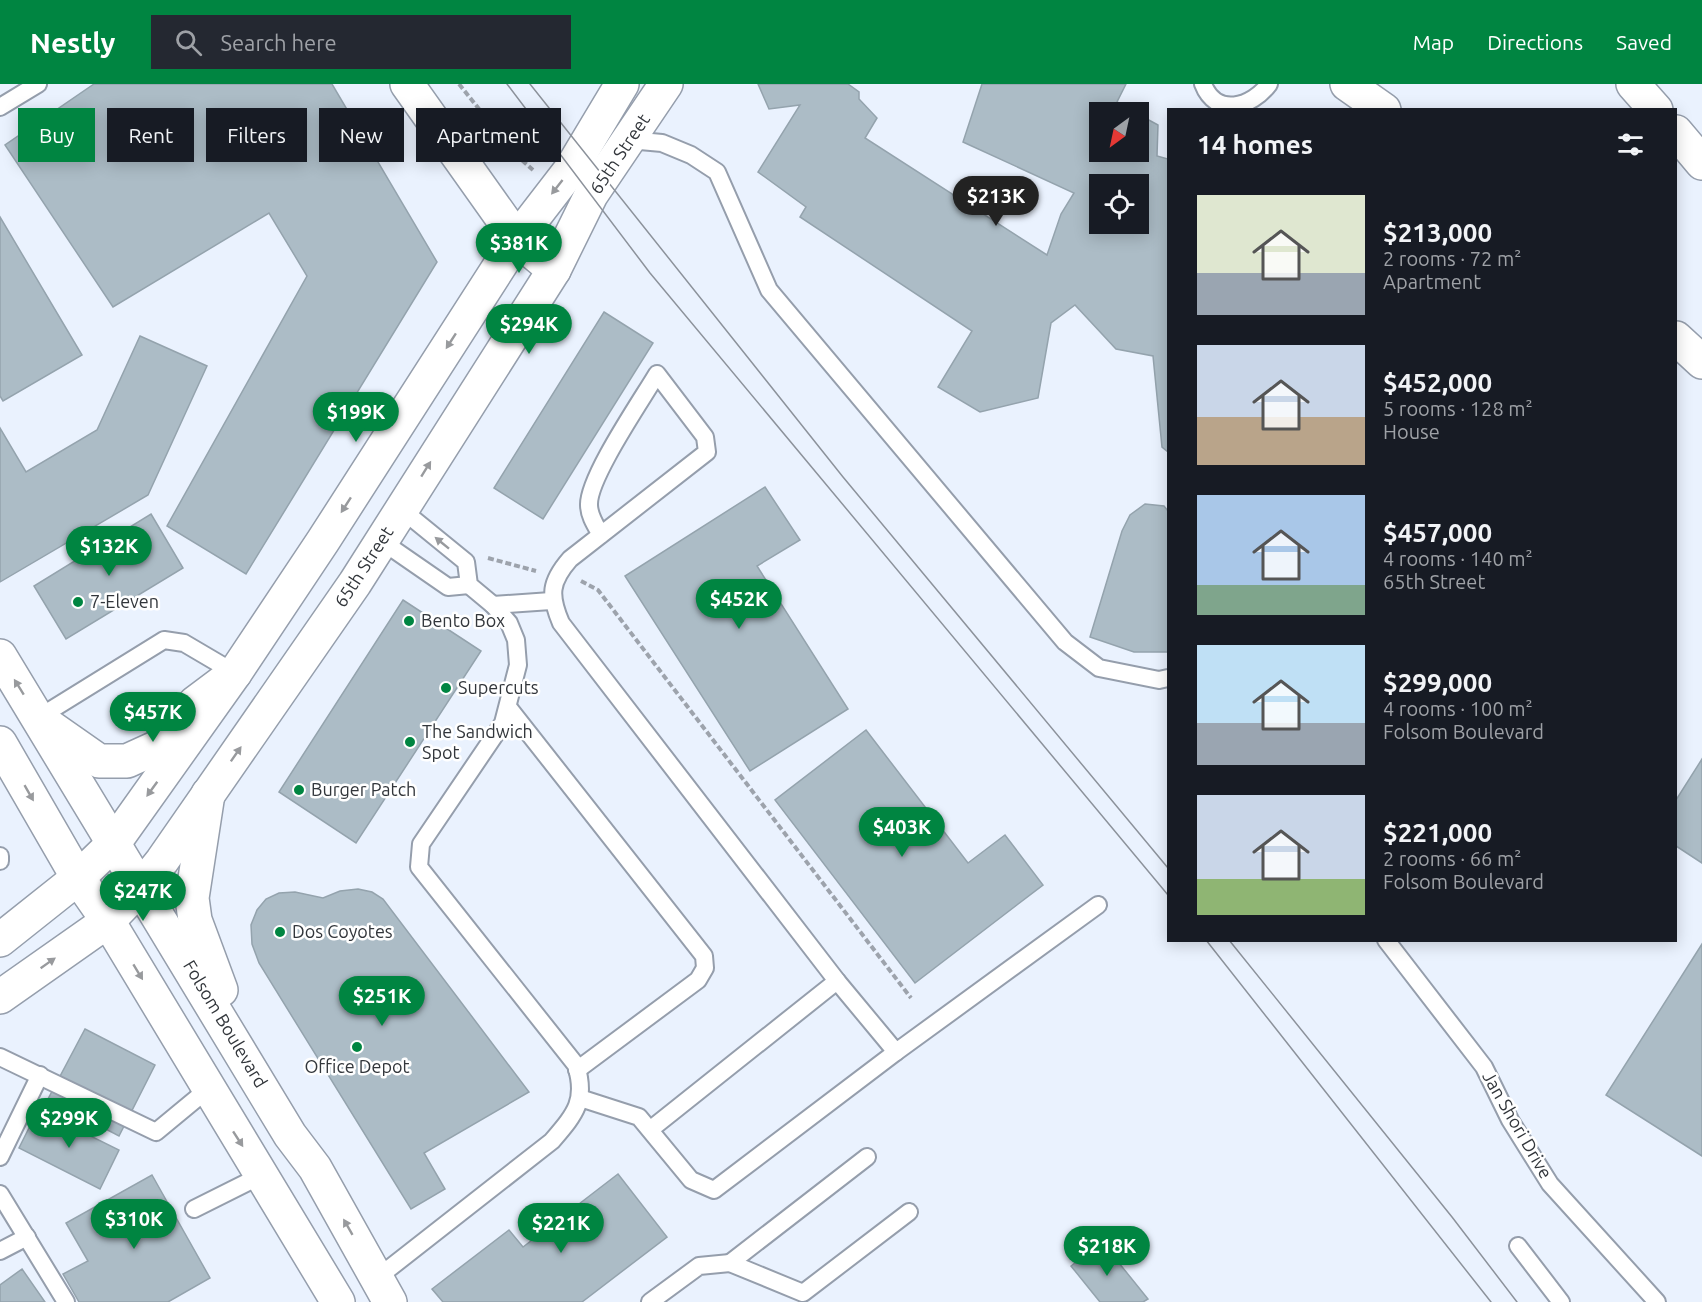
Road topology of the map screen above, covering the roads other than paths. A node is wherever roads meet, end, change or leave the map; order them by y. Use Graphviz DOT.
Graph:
graph roads {
  1 [pos="38,84"];
  2 [pos="407,84"];
  3 [pos="622,84"];
  4 [pos="666,84"];
  5 [pos="1203,84"];
  6 [pos="1269,84"];
  7 [pos="1347,84"];
  8 [pos="1633,84"];
  9 [pos="0,107"];
  10 [pos="1381,108"];
  11 [pos="1654,108"];
  12 [pos="1677,133"];
  13 [pos="629,140"];
  14 [pos="1702,163"];
  15 [pos="517,239"];
  16 [pos="554,270"];
  17 [pos="1677,339"];
  18 [pos="1702,363"];
  19 [pos="401,509"];
  20 [pos="601,535"];
  21 [pos="380,540"];
  22 [pos="469,585"];
  23 [pos="551,601"];
  24 [pos="493,605"];
  25 [pos="0,656"];
  26 [pos="235,673"];
  27 [pos="1167,678"];
  28 [pos="508,706"];
  29 [pos="38,718"];
  30 [pos="0,743"];
  31 [pos="208,794"];
  32 [pos="114,843"];
  33 [pos="0,856"];
  34 [pos="0,861"];
  35 [pos="78,878"];
  36 [pos="141,887"];
  37 [pos="1098,905"];
  38 [pos="108,921"];
  39 [pos="0,940"];
  40 [pos="1388,942"];
  41 [pos="837,981"];
  42 [pos="0,997"];
  43 [pos="229,1030"];
  44 [pos="896,1052"];
  45 [pos="0,1057"];
  46 [pos="578,1070"];
  47 [pos="40,1075"];
  48 [pos="208,1089"];
  49 [pos="580,1098"];
  50 [pos="651,1129"];
  51 [pos="0,1157"];
  52 [pos="867,1157"];
  53 [pos="262,1176"];
  54 [pos="0,1194"];
  55 [pos="194,1209"];
  56 [pos="909,1212"];
  57 [pos="27,1237"];
  58 [pos="1518,1246"];
  59 [pos="0,1251"];
  60 [pos="730,1263"];
  61 [pos="384,1290"];
  62 [pos="66,1302"];
  63 [pos="338,1302"];
  64 [pos="650,1302"];
  65 [pos="1561,1302"];
  66 [pos="1657,1302"];
  1 -- 9 [label="lane"];
  2 -- 15 [label="main road"];
  3 -- 15 [label="main road, 65th Street, one-way"];
  4 -- 13 [label="main road, 65th Street"];
  5 -- 6 [label="lane"];
  7 -- 10 [label="main road"];
  8 -- 11 [label="main road"];
  12 -- 14 [label="main road"];
  13 -- 16 [label="main road, 65th Street"];
  13 -- 27 [label="lane"];
  15 -- 16 [label="main road"];
  15 -- 26 [label="main road, 65th Street, one-way"];
  19 -- 16 [label="main road, 65th Street, one-way"];
  17 -- 18 [label="main road"];
  19 -- 21 [label="main road, 65th Street"];
  22 -- 19 [label="lane, one-way"];
  20 -- 20 [label="lane"];
  20 -- 23 [label="lane"];
  21 -- 22 [label="lane"];
  31 -- 21 [label="main road, 65th Street, one-way"];
  22 -- 24 [label="lane"];
  23 -- 24 [label="lane"];
  23 -- 41 [label="lane"];
  24 -- 28 [label="lane"];
  29 -- 25 [label="main road, Folsom Boulevard, one-way"];
  26 -- 29 [label="lane"];
  26 -- 29 [label="main road"];
  26 -- 32 [label="main road, 65th Street, one-way"];
  28 -- 46 [label="lane"];
  28 -- 46 [label="lane"];
  29 -- 32 [label="main road, Folsom Boulevard"];
  30 -- 35 [label="main road, one-way"];
  31 -- 36 [label="main road, 65th Street"];
  31 -- 43 [label="main road"];
  32 -- 35 [label="main road, 65th Street"];
  32 -- 36 [label="main road, Folsom Boulevard"];
  33 -- 34 [label="lane"];
  35 -- 38 [label="main road"];
  35 -- 39 [label="main road, 65th Street"];
  36 -- 38 [label="main road, 65th Street"];
  36 -- 43 [label="main road, Folsom Boulevard"];
  37 -- 44 [label="lane"];
  42 -- 38 [label="main road, 65th Street, one-way"];
  38 -- 48 [label="main road, one-way"];
  40 -- 66 [label="lane, Jan Shori Drive"];
  41 -- 44 [label="lane"];
  41 -- 50 [label="lane"];
  61 -- 43 [label="main road, Folsom Boulevard, one-way"];
  44 -- 50 [label="lane"];
  45 -- 47 [label="lane"];
  46 -- 49 [label="lane"];
  47 -- 48 [label="lane"];
  47 -- 51 [label="lane"];
  48 -- 53 [label="main road, one-way"];
  49 -- 50 [label="lane"];
  49 -- 61 [label="lane"];
  52 -- 60 [label="lane"];
  53 -- 55 [label="lane"];
  53 -- 61 [label="main road"];
  53 -- 63 [label="main road"];
  54 -- 57 [label="lane"];
  56 -- 60 [label="lane"];
  57 -- 59 [label="lane"];
  57 -- 62 [label="lane"];
  58 -- 65 [label="lane"];
  60 -- 64 [label="lane"];
}
